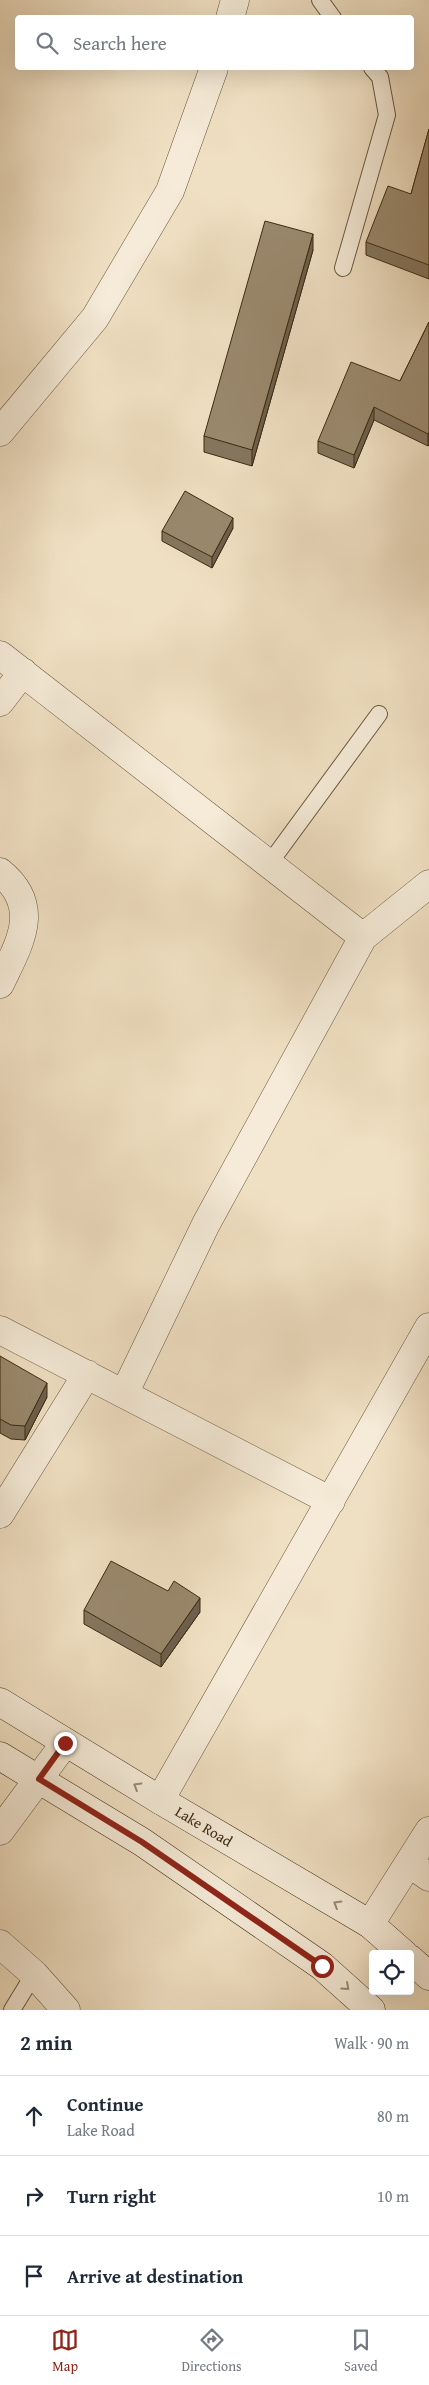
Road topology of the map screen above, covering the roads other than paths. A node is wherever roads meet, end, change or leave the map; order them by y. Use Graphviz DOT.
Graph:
graph roads {
  1 [pos="235,0"];
  2 [pos="320,0"];
  3 [pos="231,15"];
  4 [pos="331,15"];
  5 [pos="213,70"];
  6 [pos="374,70"];
  7 [pos="343,268"];
  8 [pos="0,432"];
  9 [pos="0,655"];
  10 [pos="22,672"];
  11 [pos="0,702"];
  12 [pos="380,714"];
  13 [pos="269,864"];
  14 [pos="0,872"];
  15 [pos="429,884"];
  16 [pos="363,937"];
  17 [pos="0,984"];
  18 [pos="429,1327"];
  19 [pos="0,1330"];
  20 [pos="87,1374"];
  21 [pos="124,1394"];
  22 [pos="331,1501"];
  23 [pos="0,1514"];
  24 [pos="0,1702"];
  25 [pos="65,1743"];
  26 [pos="0,1756"];
  27 [pos="39,1779"];
  28 [pos="160,1800"];
  29 [pos="429,1830"];
  30 [pos="0,1831"];
  31 [pos="419,1870"];
  32 [pos="370,1924"];
  33 [pos="0,1944"];
  34 [pos="399,1950"];
  35 [pos="414,1963"];
  36 [pos="34,1974"];
  37 [pos="429,1976"];
  38 [pos="12,2010"];
  39 [pos="66,2010"];
  40 [pos="371,2010"];
  1 -- 3 [label="street"];
  2 -- 4 [label="lane"];
  5 -- 8 [label="street"];
  6 -- 7 [label="lane"];
  9 -- 10 [label="street"];
  10 -- 11 [label="street"];
  10 -- 13 [label="street"];
  12 -- 13 [label="lane"];
  13 -- 16 [label="street"];
  14 -- 17 [label="street"];
  15 -- 16 [label="street"];
  16 -- 21 [label="street"];
  18 -- 22 [label="street"];
  19 -- 20 [label="street"];
  20 -- 21 [label="street"];
  20 -- 23 [label="street"];
  21 -- 22 [label="street"];
  22 -- 28 [label="street"];
  24 -- 25 [label="street, Lake Road"];
  25 -- 27 [label="street"];
  28 -- 25 [label="street, Lake Road, one-way"];
  26 -- 27 [label="street"];
  27 -- 30 [label="street"];
  27 -- 40 [label="street, one-way"];
  32 -- 28 [label="street, Lake Road, one-way"];
  29 -- 31 [label="street"];
  31 -- 32 [label="street"];
  32 -- 34 [label="street, Lake Road"];
  33 -- 36 [label="street"];
  35 -- 37 [label="street"];
  36 -- 38 [label="lane"];
  36 -- 39 [label="street"];
}
